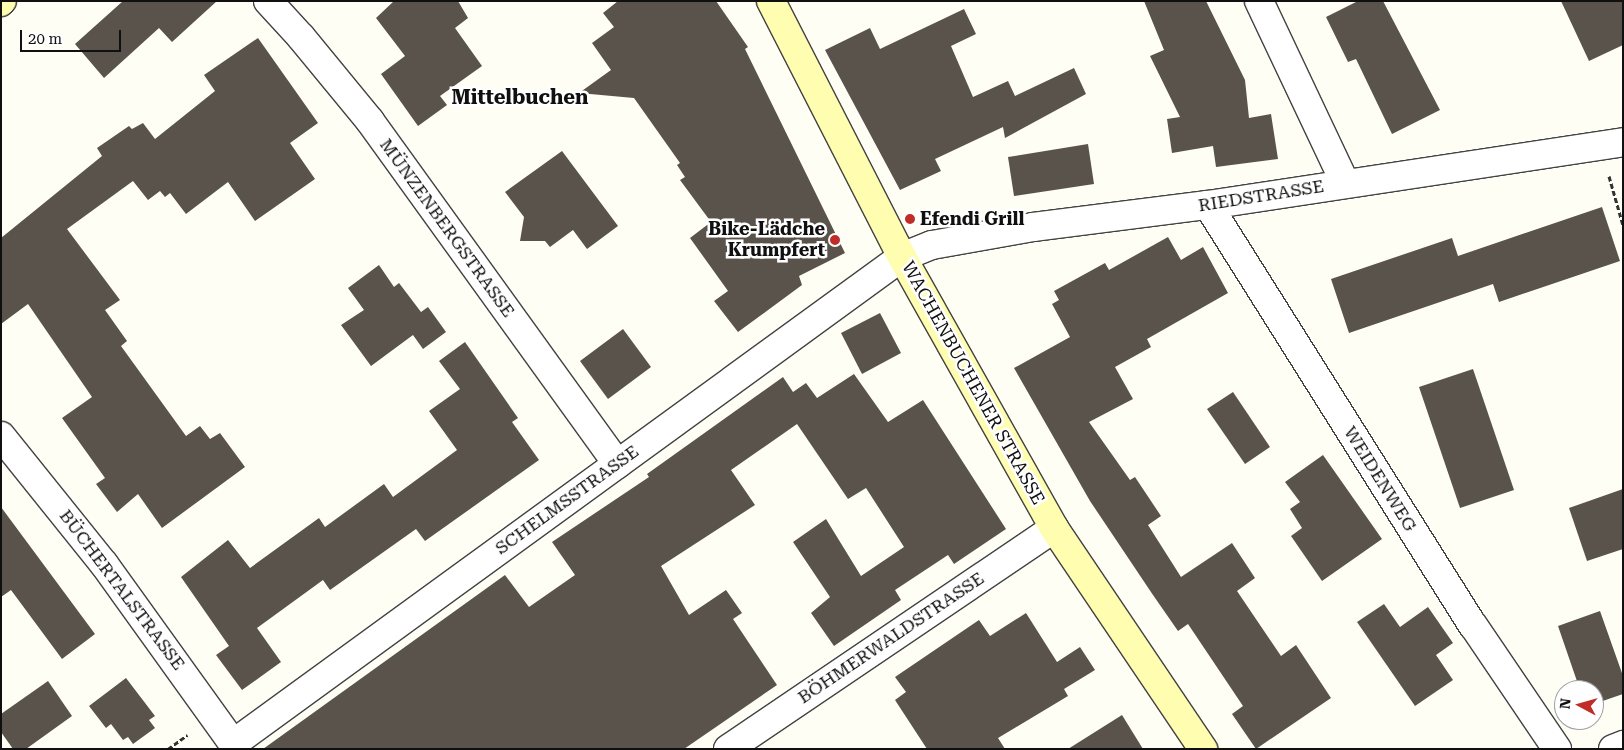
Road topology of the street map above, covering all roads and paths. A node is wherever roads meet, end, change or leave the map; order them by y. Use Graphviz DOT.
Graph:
graph roads {
  1 [pos="268,1"];
  2 [pos="771,1"];
  3 [pos="1259,1"];
  4 [pos="1613,144"];
  5 [pos="1345,183"];
  6 [pos="1208,205"];
  7 [pos="1623,225"];
  8 [pos="902,257"];
  9 [pos="1,436"];
  10 [pos="617,464"];
  11 [pos="1054,528"];
  12 [pos="1623,745"];
  13 [pos="235,746"];
  14 [pos="728,749"];
  15 [pos="1203,749"];
  16 [pos="1557,749"];
  17 [pos="1613,749"];
  1 -- 10 [label="street, MÜNZENBERGSTRASSE"];
  2 -- 8 [label="main road, WACHENBUCHENER STRASSE"];
  3 -- 5 [label="street"];
  4 -- 5 [label="street, RIEDSTRASSE"];
  4 -- 7 [label="path"];
  5 -- 6 [label="street, RIEDSTRASSE"];
  6 -- 8 [label="street, RIEDSTRASSE"];
  6 -- 16 [label="street, WEIDENWEG"];
  8 -- 10 [label="street, SCHELMSSTRASSE"];
  8 -- 11 [label="main road, WACHENBUCHENER STRASSE"];
  9 -- 13 [label="street, BÜCHERTALSTRASSE"];
  10 -- 13 [label="street, SCHELMSSTRASSE"];
  11 -- 14 [label="street, BÖHMERWALDSTRASSE"];
  11 -- 15 [label="main road, WACHENBUCHENER STRASSE"];
  12 -- 17 [label="street"];
}
